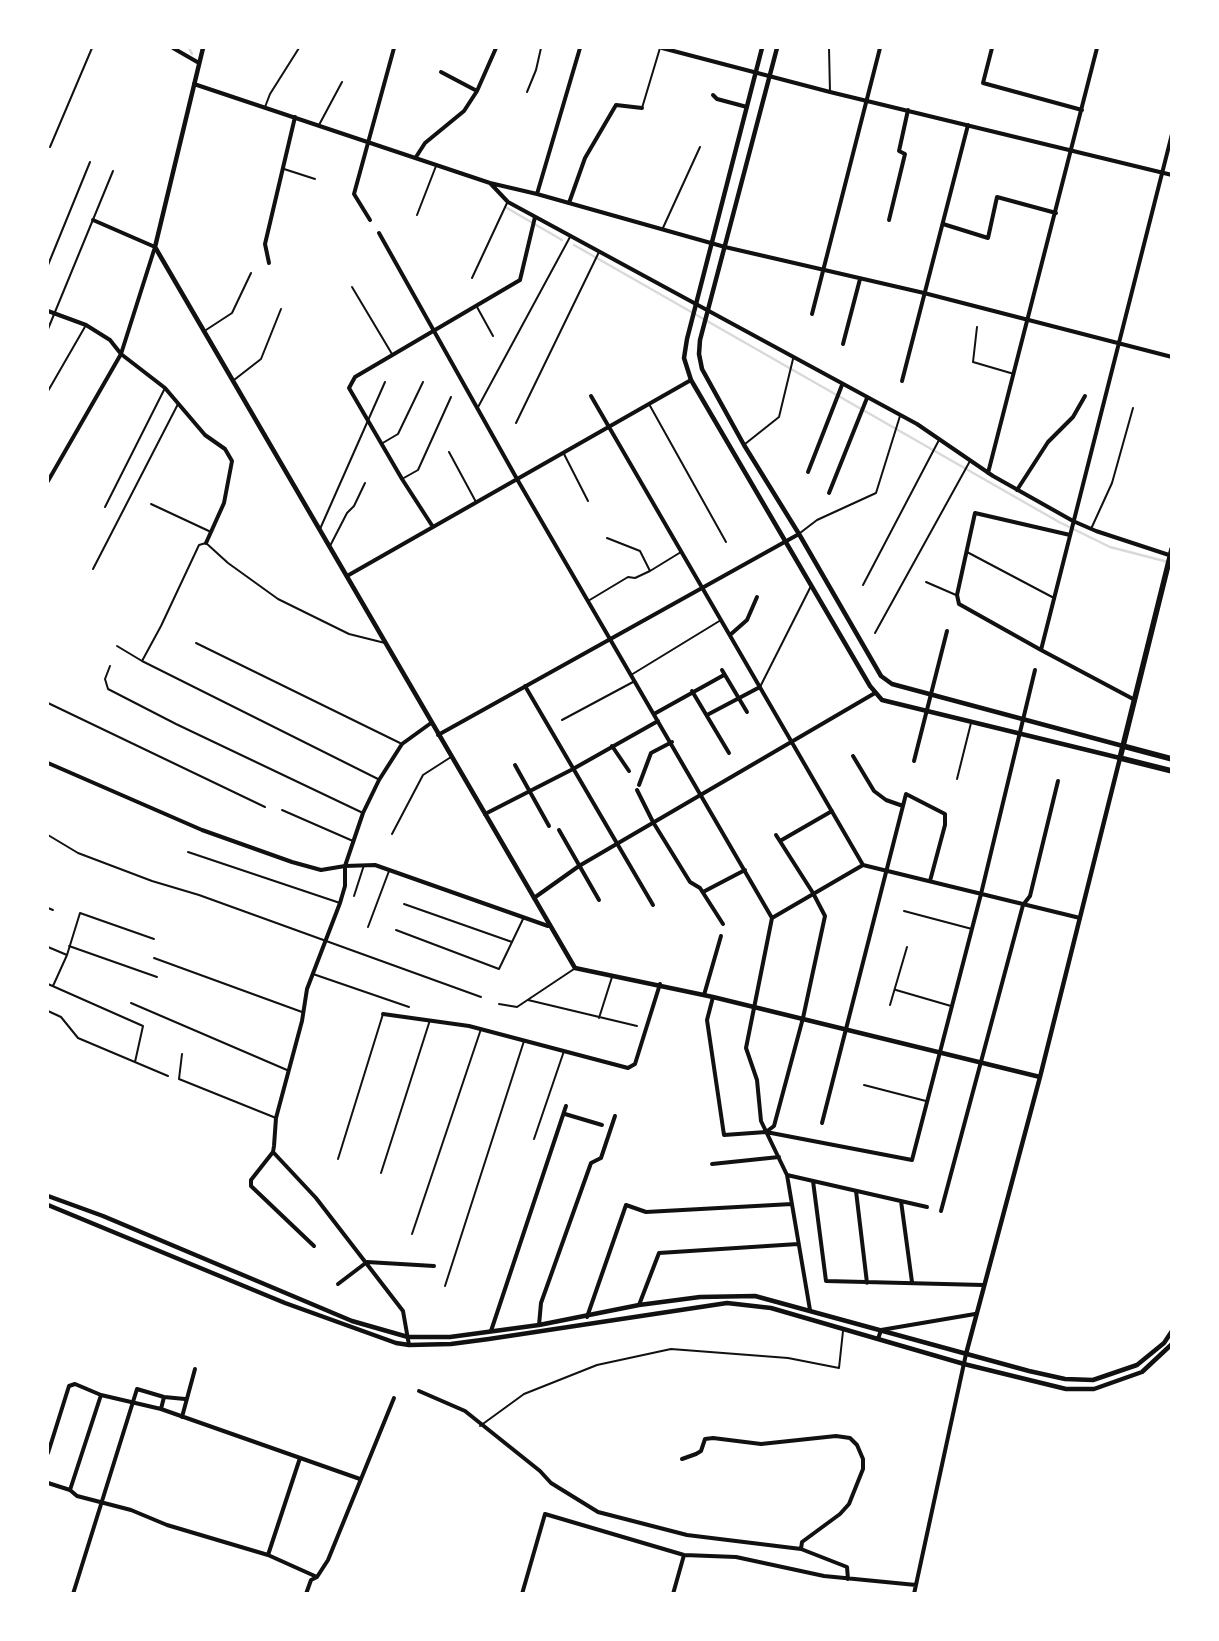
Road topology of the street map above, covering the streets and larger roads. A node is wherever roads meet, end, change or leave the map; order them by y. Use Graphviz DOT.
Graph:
graph roads {
  1 [pos="173,48"];
  2 [pos="203,48"];
  3 [pos="394,48"];
  4 [pos="496,48"];
  5 [pos="580,48"];
  6 [pos="661,48"];
  7 [pos="762,48"];
  8 [pos="777,48"];
  9 [pos="880,48"];
  10 [pos="992,48"];
  11 [pos="1097,48"];
  12 [pos="199,63"];
  13 [pos="441,72"];
  14 [pos="756,72"];
  15 [pos="770,75"];
  16 [pos="194,84"];
  17 [pos="477,91"];
  18 [pos="713,95"];
  19 [pos="866,100"];
  20 [pos="642,108"];
  21 [pos="747,108"];
  22 [pos="908,110"];
  23 [pos="1082,110"];
  24 [pos="295,117"];
  25 [pos="968,125"];
  26 [pos="1172,134"];
  27 [pos="370,141"];
  28 [pos="1072,150"];
  29 [pos="416,157"];
  30 [pos="1162,172"];
  31 [pos="1172,175"];
  32 [pos="490,183"];
  33 [pos="537,194"];
  34 [pos="569,203"];
  35 [pos="1056,213"];
  36 [pos="534,219"];
  37 [pos="93,220"];
  38 [pos="370,220"];
  39 [pos="889,220"];
  40 [pos="943,224"];
  41 [pos="379,234"];
  42 [pos="712,244"];
  43 [pos="155,247"];
  44 [pos="725,247"];
  45 [pos="269,263"];
  46 [pos="823,270"];
  47 [pos="860,280"];
  48 [pos="924,293"];
  49 [pos="695,308"];
  50 [pos="48,311"];
  51 [pos="812,314"];
  52 [pos="708,315"];
  53 [pos="1028,320"];
  54 [pos="434,333"];
  55 [pos="843,344"];
  56 [pos="1119,345"];
  57 [pos="121,354"];
  58 [pos="1172,357"];
  59 [pos="691,380"];
  60 [pos="902,381"];
  61 [pos="842,385"];
  62 [pos="591,396"];
  63 [pos="1085,396"];
  64 [pos="867,398"];
  65 [pos="609,427"];
  66 [pos="808,472"];
  67 [pos="988,473"];
  68 [pos="517,479"];
  69 [pos="48,481"];
  70 [pos="1017,490"];
  71 [pos="829,493"];
  72 [pos="1073,523"];
  73 [pos="433,527"];
  74 [pos="799,534"];
  75 [pos="1070,534"];
  76 [pos="786,541"];
  77 [pos="206,542"];
  78 [pos="1171,554"];
  79 [pos="347,576"];
  80 [pos="702,588"];
  81 [pos="757,597"];
  82 [pos="947,631"];
  83 [pos="730,635"];
  84 [pos="610,641"];
  85 [pos="1041,650"];
  86 [pos="1035,670"];
  87 [pos="525,686"];
  88 [pos="760,687"];
  89 [pos="692,691"];
  90 [pos="875,693"];
  91 [pos="931,696"];
  92 [pos="739,700"];
  93 [pos="1135,700"];
  94 [pos="747,712"];
  95 [pos="927,712"];
  96 [pos="654,714"];
  97 [pos="707,715"];
  98 [pos="1023,719"];
  99 [pos="658,722"];
  100 [pos="431,723"];
  101 [pos="438,735"];
  102 [pos="1019,735"];
  103 [pos="672,742"];
  104 [pos="793,742"];
  105 [pos="612,746"];
  106 [pos="1123,746"];
  107 [pos="729,753"];
  108 [pos="853,756"];
  109 [pos="1120,758"];
  110 [pos="1172,759"];
  111 [pos="914,761"];
  112 [pos="48,764"];
  113 [pos="515,765"];
  114 [pos="573,769"];
  115 [pos="1172,771"];
  116 [pos="629,772"];
  117 [pos="1058,781"];
  118 [pos="639,785"];
  119 [pos="637,790"];
  120 [pos="530,792"];
  121 [pos="702,796"];
  122 [pos="903,806"];
  123 [pos="832,811"];
  124 [pos="485,814"];
  125 [pos="653,822"];
  126 [pos="549,826"];
  127 [pos="559,830"];
  128 [pos="776,835"];
  129 [pos="780,841"];
  130 [pos="617,844"];
  131 [pos="863,865"];
  132 [pos="345,866"];
  133 [pos="580,866"];
  134 [pos="744,870"];
  135 [pos="885,871"];
  136 [pos="930,881"];
  137 [pos="703,892"];
  138 [pos="813,893"];
  139 [pos="981,894"];
  140 [pos="534,898"];
  141 [pos="599,900"];
  142 [pos="653,905"];
  143 [pos="1023,905"];
  144 [pos="772,918"];
  145 [pos="1080,918"];
  146 [pos="723,924"];
  147 [pos="548,926"];
  148 [pos="720,936"];
  149 [pos="660,984"];
  150 [pos="704,995"];
  151 [pos="713,997"];
  152 [pos="754,1007"];
  153 [pos="383,1014"];
  154 [pos="803,1018"];
  155 [pos="847,1029"];
  156 [pos="939,1052"];
  157 [pos="980,1063"];
  158 [pos="1040,1077"];
  159 [pos="566,1106"];
  160 [pos="565,1114"];
  161 [pos="615,1116"];
  162 [pos="822,1123"];
  163 [pos="602,1125"];
  164 [pos="766,1132"];
  165 [pos="274,1152"];
  166 [pos="779,1157"];
  167 [pos="712,1164"];
  168 [pos="787,1175"];
  169 [pos="813,1181"];
  170 [pos="856,1191"];
  171 [pos="48,1196"];
  172 [pos="901,1201"];
  173 [pos="792,1204"];
  174 [pos="48,1205"];
  175 [pos="928,1207"];
  176 [pos="941,1211"];
  177 [pos="798,1244"];
  178 [pos="314,1246"];
  179 [pos="367,1262"];
  180 [pos="434,1266"];
  181 [pos="912,1282"];
  182 [pos="867,1283"];
  183 [pos="338,1284"];
  184 [pos="983,1285"];
  185 [pos="639,1305"];
  186 [pos="810,1310"];
  187 [pos="975,1314"];
  188 [pos="587,1317"];
  189 [pos="539,1324"];
  190 [pos="881,1330"];
  191 [pos="491,1331"];
  192 [pos="1172,1331"];
  193 [pos="408,1338"];
  194 [pos="878,1339"];
  195 [pos="1172,1344"];
  196 [pos="409,1345"];
  197 [pos="966,1354"];
  198 [pos="964,1364"];
  199 [pos="195,1369"];
  200 [pos="419,1390"];
  201 [pos="101,1395"];
  202 [pos="164,1397"];
  203 [pos="394,1398"];
  204 [pos="185,1399"];
  205 [pos="132,1402"];
  206 [pos="161,1409"];
  207 [pos="182,1417"];
  208 [pos="48,1453"];
  209 [pos="300,1458"];
  210 [pos="682,1459"];
  211 [pos="360,1479"];
  212 [pos="48,1483"];
  213 [pos="70,1490"];
  214 [pos="100,1503"];
  215 [pos="800,1549"];
  216 [pos="268,1555"];
  217 [pos="684,1555"];
  218 [pos="317,1577"];
  219 [pos="848,1579"];
  220 [pos="916,1585"];
  221 [pos="73,1594"];
  222 [pos="306,1594"];
  223 [pos="522,1594"];
  224 [pos="673,1594"];
  225 [pos="914,1594"];
  1 -- 12 [label="street"];
  2 -- 12 [label="street"];
  3 -- 27 [label="street"];
  4 -- 17 [label="street"];
  5 -- 33 [label="street"];
  6 -- 14 [label="street"];
  7 -- 14 [label="street"];
  8 -- 15 [label="street"];
  9 -- 19 [label="street"];
  10 -- 23 [label="street"];
  11 -- 23 [label="street"];
  12 -- 16 [label="street"];
  13 -- 17 [label="street"];
  14 -- 15 [label="street"];
  14 -- 21 [label="street"];
  15 -- 19 [label="street"];
  15 -- 44 [label="street"];
  16 -- 24 [label="street"];
  16 -- 43 [label="street"];
  17 -- 29 [label="street"];
  18 -- 21 [label="street"];
  19 -- 22 [label="street"];
  19 -- 46 [label="street"];
  20 -- 34 [label="street"];
  21 -- 42 [label="street"];
  22 -- 25 [label="street"];
  22 -- 39 [label="street"];
  23 -- 28 [label="street"];
  24 -- 27 [label="street"];
  24 -- 45 [label="street"];
  25 -- 28 [label="street"];
  25 -- 40 [label="street"];
  26 -- 30 [label="street"];
  27 -- 29 [label="street"];
  27 -- 38 [label="street"];
  28 -- 30 [label="street"];
  28 -- 35 [label="street"];
  29 -- 32 [label="street"];
  30 -- 31 [label="street"];
  30 -- 56 [label="street"];
  32 -- 33 [label="street"];
  32 -- 36 [label="street"];
  33 -- 34 [label="street"];
  34 -- 42 [label="street"];
  35 -- 40 [label="street"];
  35 -- 53 [label="street"];
  36 -- 49 [label="street"];
  36 -- 54 [label="street"];
  37 -- 43 [label="street"];
  40 -- 48 [label="street"];
  41 -- 54 [label="street"];
  42 -- 44 [label="street"];
  42 -- 49 [label="street"];
  43 -- 57 [label="street"];
  43 -- 79 [label="street"];
  44 -- 46 [label="street"];
  44 -- 52 [label="street"];
  46 -- 47 [label="street"];
  46 -- 51 [label="street"];
  47 -- 48 [label="street"];
  47 -- 55 [label="street"];
  48 -- 53 [label="street"];
  48 -- 60 [label="street"];
  49 -- 52 [label="street"];
  49 -- 59 [label="street"];
  50 -- 57 [label="street"];
  52 -- 61 [label="street"];
  52 -- 74 [label="street"];
  53 -- 56 [label="street"];
  53 -- 67 [label="street"];
  54 -- 68 [label="street"];
  54 -- 73 [label="street"];
  56 -- 58 [label="street"];
  56 -- 72 [label="street"];
  57 -- 69 [label="street"];
  57 -- 77 [label="street"];
  59 -- 65 [label="street"];
  59 -- 76 [label="street"];
  61 -- 64 [label="street"];
  61 -- 66 [label="street"];
  62 -- 65 [label="street"];
  63 -- 70 [label="street"];
  64 -- 67 [label="street"];
  64 -- 71 [label="street"];
  65 -- 68 [label="street"];
  65 -- 80 [label="street"];
  67 -- 70 [label="street"];
  68 -- 73 [label="street"];
  68 -- 84 [label="street"];
  70 -- 72 [label="street"];
  72 -- 75 [label="street"];
  72 -- 78 [label="street"];
  73 -- 79 [label="street"];
  74 -- 76 [label="street"];
  74 -- 91 [label="street"];
  75 -- 85 [label="street"];
  75 -- 85 [label="street"];
  76 -- 80 [label="street"];
  76 -- 90 [label="street"];
  78 -- 93 [label="main road"];
  79 -- 100 [label="street"];
  80 -- 83 [label="street"];
  80 -- 84 [label="street"];
  81 -- 83 [label="street"];
  82 -- 91 [label="street"];
  83 -- 88 [label="street"];
  84 -- 87 [label="street"];
  84 -- 96 [label="street"];
  85 -- 93 [label="street"];
  86 -- 98 [label="street"];
  87 -- 101 [label="street"];
  87 -- 114 [label="street"];
  88 -- 92 [label="street"];
  88 -- 104 [label="street"];
  89 -- 92 [label="street"];
  89 -- 96 [label="street"];
  89 -- 97 [label="street"];
  90 -- 95 [label="street"];
  90 -- 104 [label="street"];
  91 -- 95 [label="street"];
  91 -- 98 [label="street"];
  92 -- 94 [label="street"];
  92 -- 97 [label="street"];
  93 -- 106 [label="main road"];
  95 -- 102 [label="street"];
  95 -- 111 [label="street"];
  96 -- 99 [label="street"];
  97 -- 107 [label="street"];
  98 -- 102 [label="street"];
  98 -- 106 [label="street"];
  99 -- 103 [label="street"];
  99 -- 105 [label="street"];
  100 -- 101 [label="street"];
  100 -- 132 [label="street"];
  101 -- 124 [label="street"];
  102 -- 109 [label="street"];
  102 -- 139 [label="street"];
  103 -- 118 [label="street"];
  103 -- 121 [label="street"];
  104 -- 121 [label="street"];
  104 -- 123 [label="street"];
  105 -- 114 [label="street"];
  105 -- 116 [label="street"];
  106 -- 109 [label="main road"];
  106 -- 110 [label="main road"];
  108 -- 122 [label="street"];
  109 -- 115 [label="main road"];
  109 -- 145 [label="street"];
  112 -- 132 [label="street"];
  113 -- 120 [label="street"];
  114 -- 120 [label="street"];
  114 -- 130 [label="street"];
  117 -- 143 [label="street"];
  119 -- 125 [label="street"];
  120 -- 124 [label="street"];
  120 -- 126 [label="street"];
  121 -- 125 [label="street"];
  121 -- 134 [label="street"];
  122 -- 135 [label="street"];
  122 -- 136 [label="street"];
  123 -- 129 [label="street"];
  123 -- 131 [label="street"];
  124 -- 140 [label="street"];
  125 -- 130 [label="street"];
  125 -- 137 [label="street"];
  127 -- 133 [label="street"];
  128 -- 129 [label="street"];
  129 -- 138 [label="street"];
  130 -- 133 [label="street"];
  130 -- 142 [label="street"];
  131 -- 135 [label="street"];
  131 -- 138 [label="street"];
  132 -- 147 [label="street"];
  132 -- 165 [label="street"];
  133 -- 140 [label="street"];
  133 -- 141 [label="street"];
  134 -- 137 [label="street"];
  134 -- 144 [label="street"];
  135 -- 136 [label="street"];
  135 -- 155 [label="street"];
  136 -- 139 [label="street"];
  137 -- 146 [label="street"];
  138 -- 144 [label="street"];
  138 -- 154 [label="street"];
  139 -- 143 [label="street"];
  139 -- 156 [label="street"];
  140 -- 147 [label="street"];
  143 -- 145 [label="street"];
  143 -- 157 [label="street"];
  144 -- 152 [label="street"];
  145 -- 158 [label="street"];
  147 -- 149 [label="street"];
  148 -- 150 [label="street"];
  149 -- 150 [label="street"];
  149 -- 153 [label="street"];
  150 -- 151 [label="street"];
  151 -- 152 [label="street"];
  151 -- 164 [label="street"];
  152 -- 154 [label="street"];
  152 -- 164 [label="street"];
  154 -- 155 [label="street"];
  154 -- 164 [label="street"];
  155 -- 156 [label="street"];
  155 -- 162 [label="street"];
  156 -- 157 [label="street"];
  156 -- 164 [label="street"];
  157 -- 158 [label="street"];
  157 -- 176 [label="street"];
  158 -- 184 [label="street"];
  159 -- 160 [label="street"];
  160 -- 163 [label="street"];
  160 -- 191 [label="street"];
  161 -- 189 [label="street"];
  164 -- 166 [label="street"];
  165 -- 178 [label="street"];
  165 -- 179 [label="street"];
  166 -- 167 [label="street"];
  166 -- 168 [label="street"];
  168 -- 169 [label="street"];
  168 -- 173 [label="street"];
  169 -- 170 [label="street"];
  169 -- 182 [label="street"];
  170 -- 172 [label="street"];
  170 -- 182 [label="street"];
  171 -- 193 [label="street"];
  172 -- 175 [label="street"];
  172 -- 181 [label="street"];
  173 -- 177 [label="street"];
  173 -- 188 [label="street"];
  174 -- 196 [label="street"];
  177 -- 185 [label="street"];
  177 -- 186 [label="street"];
  179 -- 180 [label="street"];
  179 -- 183 [label="street"];
  179 -- 193 [label="street"];
  181 -- 182 [label="street"];
  181 -- 184 [label="street"];
  184 -- 187 [label="street"];
  185 -- 186 [label="street"];
  185 -- 188 [label="street"];
  186 -- 190 [label="street"];
  187 -- 190 [label="street"];
  187 -- 197 [label="street"];
  188 -- 189 [label="street"];
  189 -- 191 [label="street"];
  190 -- 194 [label="street"];
  190 -- 197 [label="street"];
  191 -- 193 [label="street"];
  192 -- 197 [label="street"];
  193 -- 196 [label="street"];
  194 -- 196 [label="street"];
  194 -- 198 [label="street"];
  195 -- 198 [label="street"];
  197 -- 198 [label="street"];
  198 -- 220 [label="street"];
  199 -- 204 [label="street"];
  200 -- 215 [label="street"];
  201 -- 205 [label="street"];
  201 -- 208 [label="street"];
  201 -- 213 [label="street"];
  202 -- 204 [label="street"];
  202 -- 205 [label="street"];
  202 -- 206 [label="street"];
  203 -- 211 [label="street"];
  204 -- 207 [label="street"];
  205 -- 206 [label="street"];
  205 -- 214 [label="street"];
  206 -- 207 [label="street"];
  207 -- 209 [label="street"];
  209 -- 211 [label="street"];
  209 -- 216 [label="street"];
  210 -- 215 [label="street"];
  211 -- 218 [label="street"];
  212 -- 213 [label="street"];
  213 -- 214 [label="street"];
  214 -- 216 [label="street"];
  214 -- 221 [label="street"];
  215 -- 219 [label="street"];
  216 -- 218 [label="street"];
  217 -- 219 [label="street"];
  217 -- 223 [label="street"];
  217 -- 224 [label="street"];
  218 -- 222 [label="street"];
  219 -- 220 [label="street"];
  220 -- 225 [label="street"];
}
